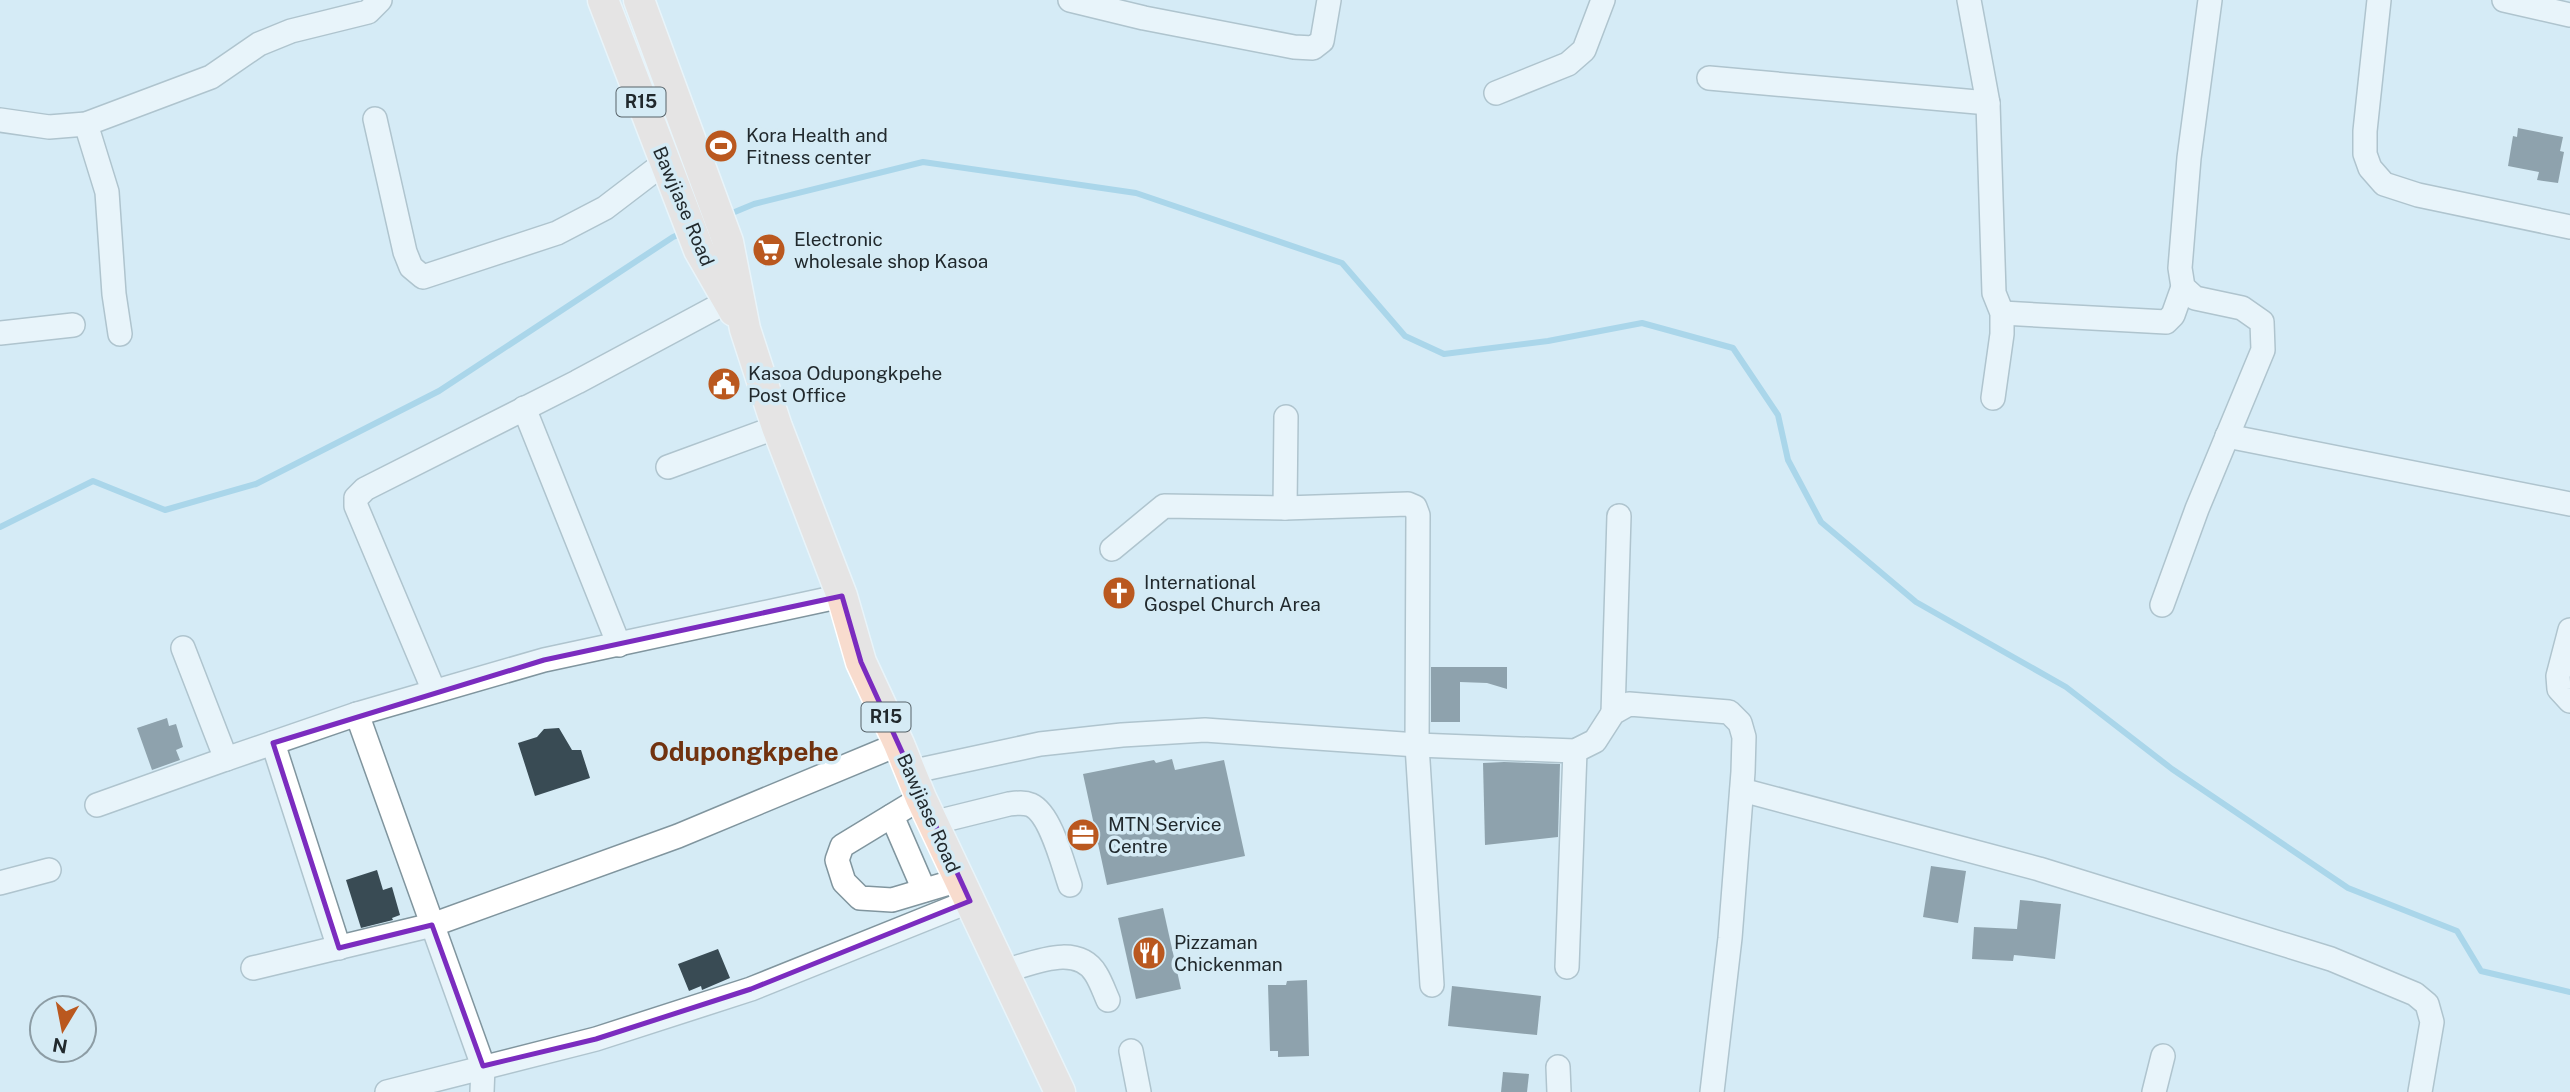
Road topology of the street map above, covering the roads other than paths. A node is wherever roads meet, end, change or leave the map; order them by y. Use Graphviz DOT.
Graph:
graph roads {
  1 [pos="380,0"];
  2 [pos="603,0"];
  3 [pos="639,0"];
  4 [pos="1070,0"];
  5 [pos="1329,0"];
  6 [pos="1603,0"];
  7 [pos="1969,0"];
  8 [pos="2210,0"];
  9 [pos="2379,0"];
  10 [pos="2504,0"];
  11 [pos="2570,15"];
  12 [pos="1709,78"];
  13 [pos="1496,93"];
  14 [pos="1988,103"];
  15 [pos="375,119"];
  16 [pos="0,120"];
  17 [pos="86,124"];
  18 [pos="664,163"];
  19 [pos="2570,227"];
  20 [pos="2183,287"];
  21 [pos="728,301"];
  22 [pos="2002,313"];
  23 [pos="73,326"];
  24 [pos="745,329"];
  25 [pos="0,333"];
  26 [pos="120,334"];
  27 [pos="1993,398"];
  28 [pos="524,408"];
  29 [pos="1286,417"];
  30 [pos="777,427"];
  31 [pos="2227,436"];
  32 [pos="668,467"];
  33 [pos="2570,504"];
  34 [pos="1285,508"];
  35 [pos="1619,516"];
  36 [pos="1112,549"];
  37 [pos="842,596"];
  38 [pos="2162,605"];
  39 [pos="2570,630"];
  40 [pos="619,645"];
  41 [pos="183,648"];
  42 [pos="434,691"];
  43 [pos="2570,701"];
  44 [pos="1613,713"];
  45 [pos="357,714"];
  46 [pos="273,743"];
  47 [pos="899,744"];
  48 [pos="1417,745"];
  49 [pos="1575,751"];
  50 [pos="226,759"];
  51 [pos="1742,790"];
  52 [pos="921,798"];
  53 [pos="97,805"];
  54 [pos="892,816"];
  55 [pos="49,870"];
  56 [pos="0,883"];
  57 [pos="1070,885"];
  58 [pos="924,890"];
  59 [pos="964,891"];
  60 [pos="432,925"];
  61 [pos="339,948"];
  62 [pos="1567,967"];
  63 [pos="253,968"];
  64 [pos="1004,971"];
  65 [pos="1432,985"];
  66 [pos="1108,1000"];
  67 [pos="1131,1051"];
  68 [pos="2163,1056"];
  69 [pos="483,1066"];
  70 [pos="1558,1067"];
  71 [pos="1052,1090"];
  72 [pos="387,1092"];
  73 [pos="482,1092"];
  74 [pos="1139,1092"];
  75 [pos="1559,1092"];
  76 [pos="1712,1092"];
  77 [pos="2154,1092"];
  78 [pos="2420,1092"];
  1 -- 17 [label="street"];
  2 -- 18 [label="main road, Bawjiase Road / R15"];
  3 -- 24 [label="main road, Bawjiase Road / R15"];
  4 -- 5 [label="street"];
  6 -- 13 [label="street"];
  7 -- 14 [label="street"];
  8 -- 20 [label="street"];
  9 -- 19 [label="street"];
  10 -- 11 [label="street"];
  12 -- 14 [label="street"];
  14 -- 22 [label="street"];
  15 -- 18 [label="street"];
  16 -- 17 [label="street"];
  17 -- 26 [label="street"];
  18 -- 21 [label="main road, Bawjiase Road / R15"];
  20 -- 22 [label="street"];
  20 -- 31 [label="street"];
  21 -- 24 [label="main road, Bawjiase Road / R15"];
  21 -- 28 [label="street"];
  22 -- 27 [label="street"];
  23 -- 25 [label="street"];
  24 -- 30 [label="main road, Bawjiase Road / R15"];
  28 -- 40 [label="street"];
  28 -- 42 [label="street"];
  29 -- 34 [label="street"];
  30 -- 32 [label="street"];
  30 -- 37 [label="main road, Bawjiase Road / R15"];
  31 -- 33 [label="street"];
  31 -- 38 [label="street"];
  34 -- 36 [label="street"];
  34 -- 48 [label="street"];
  35 -- 44 [label="street"];
  37 -- 40 [label="street"];
  37 -- 47 [label="main road, Bawjiase Road / R15"];
  39 -- 43 [label="street"];
  40 -- 42 [label="street"];
  41 -- 50 [label="street"];
  42 -- 45 [label="street"];
  44 -- 49 [label="street"];
  44 -- 51 [label="street"];
  45 -- 46 [label="street"];
  45 -- 60 [label="street"];
  46 -- 50 [label="street"];
  46 -- 61 [label="street"];
  47 -- 52 [label="main road, Bawjiase Road / R15"];
  47 -- 60 [label="street"];
  48 -- 49 [label="street"];
  48 -- 52 [label="street"];
  48 -- 65 [label="street"];
  49 -- 62 [label="street"];
  50 -- 53 [label="street"];
  51 -- 76 [label="street"];
  51 -- 78 [label="street"];
  52 -- 54 [label="street"];
  52 -- 57 [label="street"];
  52 -- 59 [label="main road, Bawjiase Road / R15"];
  54 -- 58 [label="street"];
  54 -- 58 [label="street"];
  55 -- 56 [label="street"];
  58 -- 59 [label="street"];
  59 -- 64 [label="main road, Bawjiase Road / R15"];
  59 -- 69 [label="street"];
  60 -- 61 [label="street"];
  60 -- 69 [label="street"];
  61 -- 63 [label="street"];
  64 -- 66 [label="street"];
  64 -- 71 [label="main road, Bawjiase Road / R15"];
  67 -- 74 [label="street"];
  68 -- 77 [label="street"];
  69 -- 72 [label="street"];
  69 -- 73 [label="street"];
  70 -- 75 [label="street"];
}
